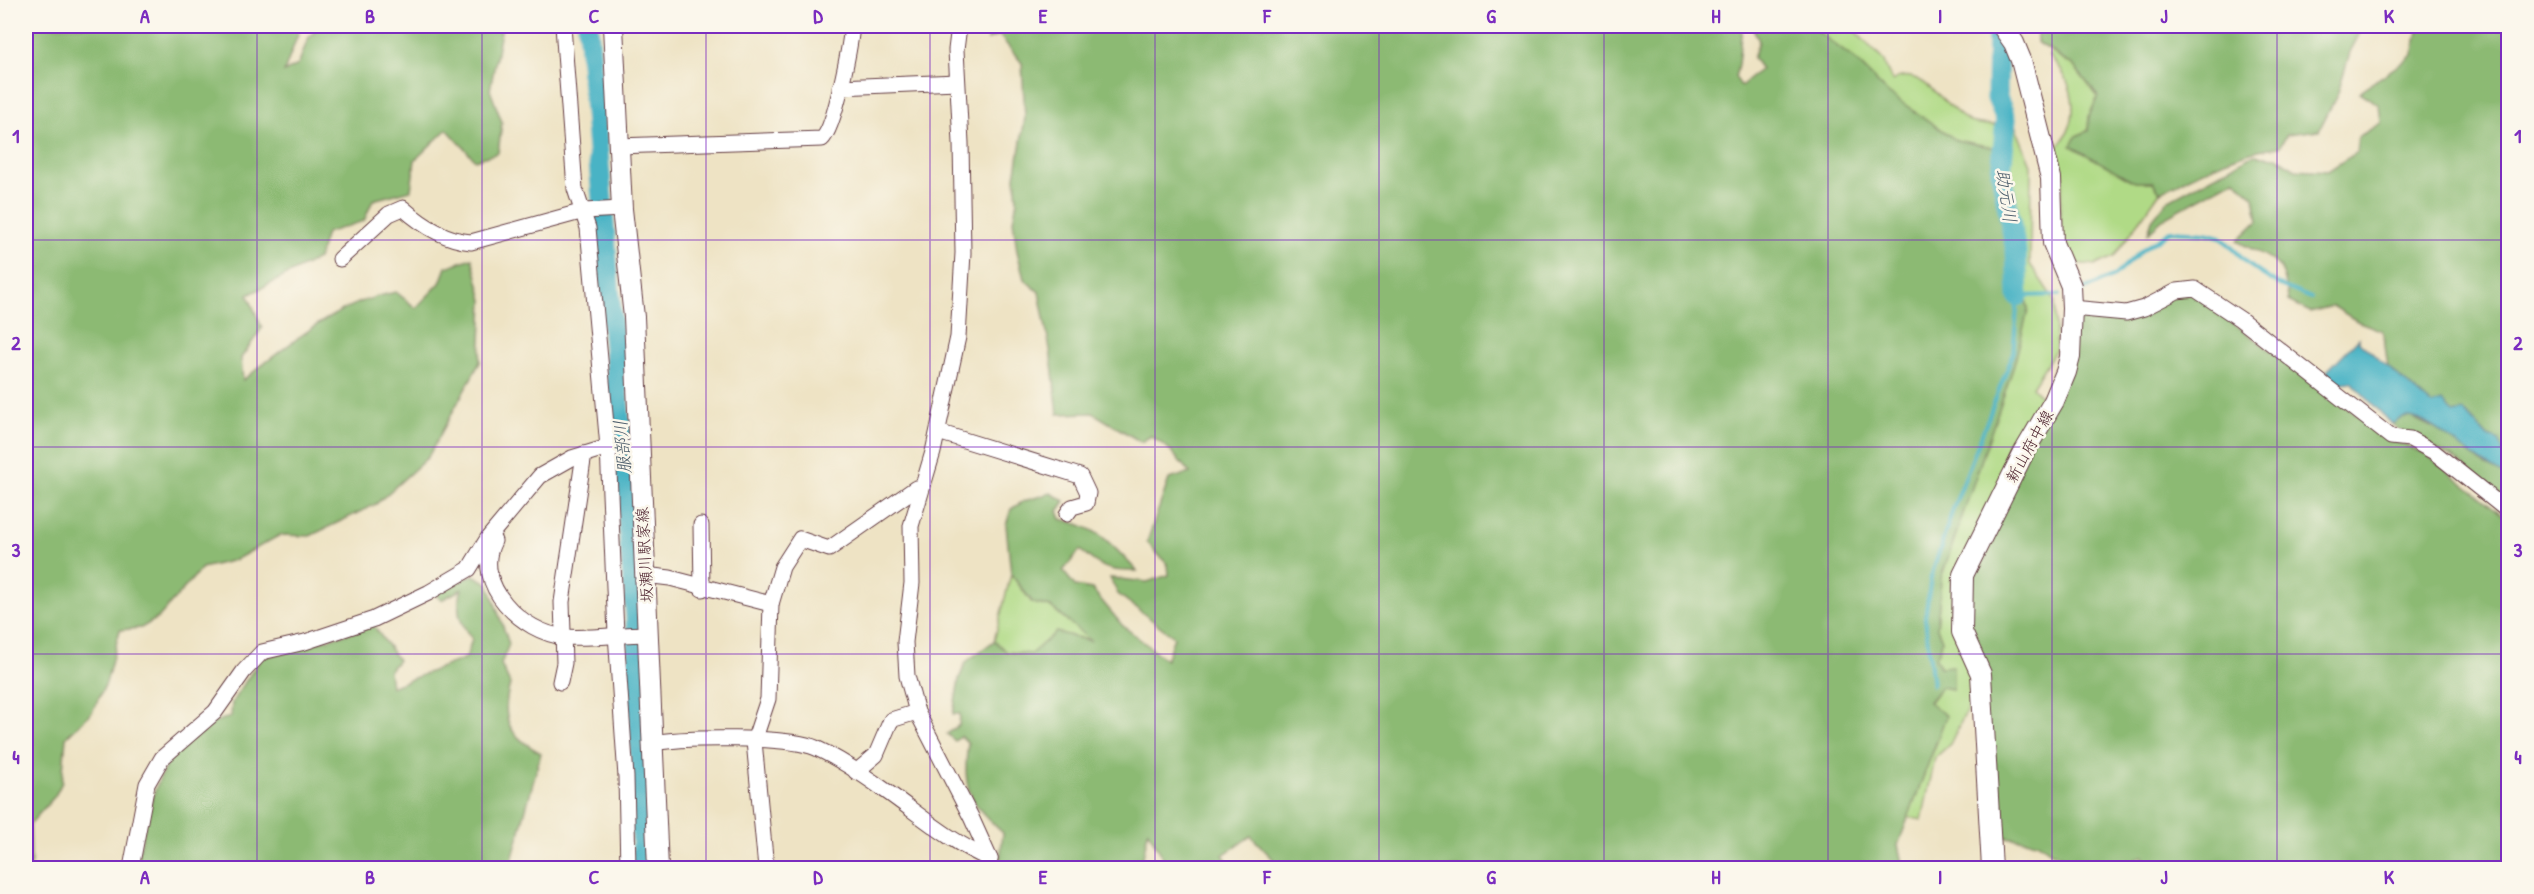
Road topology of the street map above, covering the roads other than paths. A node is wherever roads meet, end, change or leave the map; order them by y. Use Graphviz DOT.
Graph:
graph roads {
  1 [pos="563,26"];
  2 [pos="613,26"];
  3 [pos="852,26"];
  4 [pos="959,26"];
  5 [pos="2003,27"];
  6 [pos="957,82"];
  7 [pos="840,87"];
  8 [pos="618,146"];
  9 [pos="618,210"];
  10 [pos="589,211"];
  11 [pos="340,259"];
  12 [pos="2072,308"];
  13 [pos="938,432"];
  14 [pos="611,448"];
  15 [pos="636,448"];
  16 [pos="584,454"];
  17 [pos="920,490"];
  18 [pos="2508,511"];
  19 [pos="1067,514"];
  20 [pos="505,518"];
  21 [pos="701,525"];
  22 [pos="645,575"];
  23 [pos="702,589"];
  24 [pos="771,604"];
  25 [pos="619,634"];
  26 [pos="645,634"];
  27 [pos="564,637"];
  28 [pos="560,682"];
  29 [pos="917,712"];
  30 [pos="754,741"];
  31 [pos="652,743"];
  32 [pos="856,772"];
  33 [pos="989,864"];
  34 [pos="131,868"];
  35 [pos="628,868"];
  36 [pos="658,868"];
  37 [pos="766,868"];
  38 [pos="1992,868"];
  1 -- 10 [label="street"];
  2 -- 8 [label="main road, 坂瀬川駅家線"];
  3 -- 7 [label="street"];
  4 -- 6 [label="street"];
  5 -- 12 [label="main road, 新山府中線"];
  6 -- 7 [label="street"];
  6 -- 13 [label="street"];
  7 -- 8 [label="street"];
  8 -- 9 [label="main road, 坂瀬川駅家線"];
  9 -- 10 [label="street"];
  9 -- 15 [label="main road, 坂瀬川駅家線"];
  10 -- 11 [label="street"];
  10 -- 14 [label="street"];
  12 -- 18 [label="street"];
  12 -- 38 [label="main road, 新山府中線"];
  13 -- 17 [label="street"];
  13 -- 19 [label="street"];
  14 -- 15 [label="street"];
  14 -- 16 [label="street"];
  14 -- 25 [label="street"];
  15 -- 22 [label="main road, 坂瀬川駅家線"];
  16 -- 20 [label="street"];
  16 -- 27 [label="street"];
  17 -- 24 [label="street"];
  17 -- 29 [label="street"];
  20 -- 27 [label="street"];
  20 -- 34 [label="street"];
  21 -- 23 [label="street"];
  22 -- 23 [label="street"];
  22 -- 26 [label="main road, 坂瀬川駅家線"];
  23 -- 24 [label="street"];
  24 -- 30 [label="street"];
  25 -- 26 [label="street"];
  25 -- 27 [label="street"];
  25 -- 35 [label="street"];
  26 -- 31 [label="main road, 坂瀬川駅家線"];
  27 -- 28 [label="street"];
  29 -- 32 [label="street"];
  29 -- 33 [label="street"];
  30 -- 31 [label="street"];
  30 -- 32 [label="street"];
  30 -- 37 [label="street"];
  31 -- 36 [label="main road, 坂瀬川駅家線"];
  32 -- 33 [label="street"];
}
